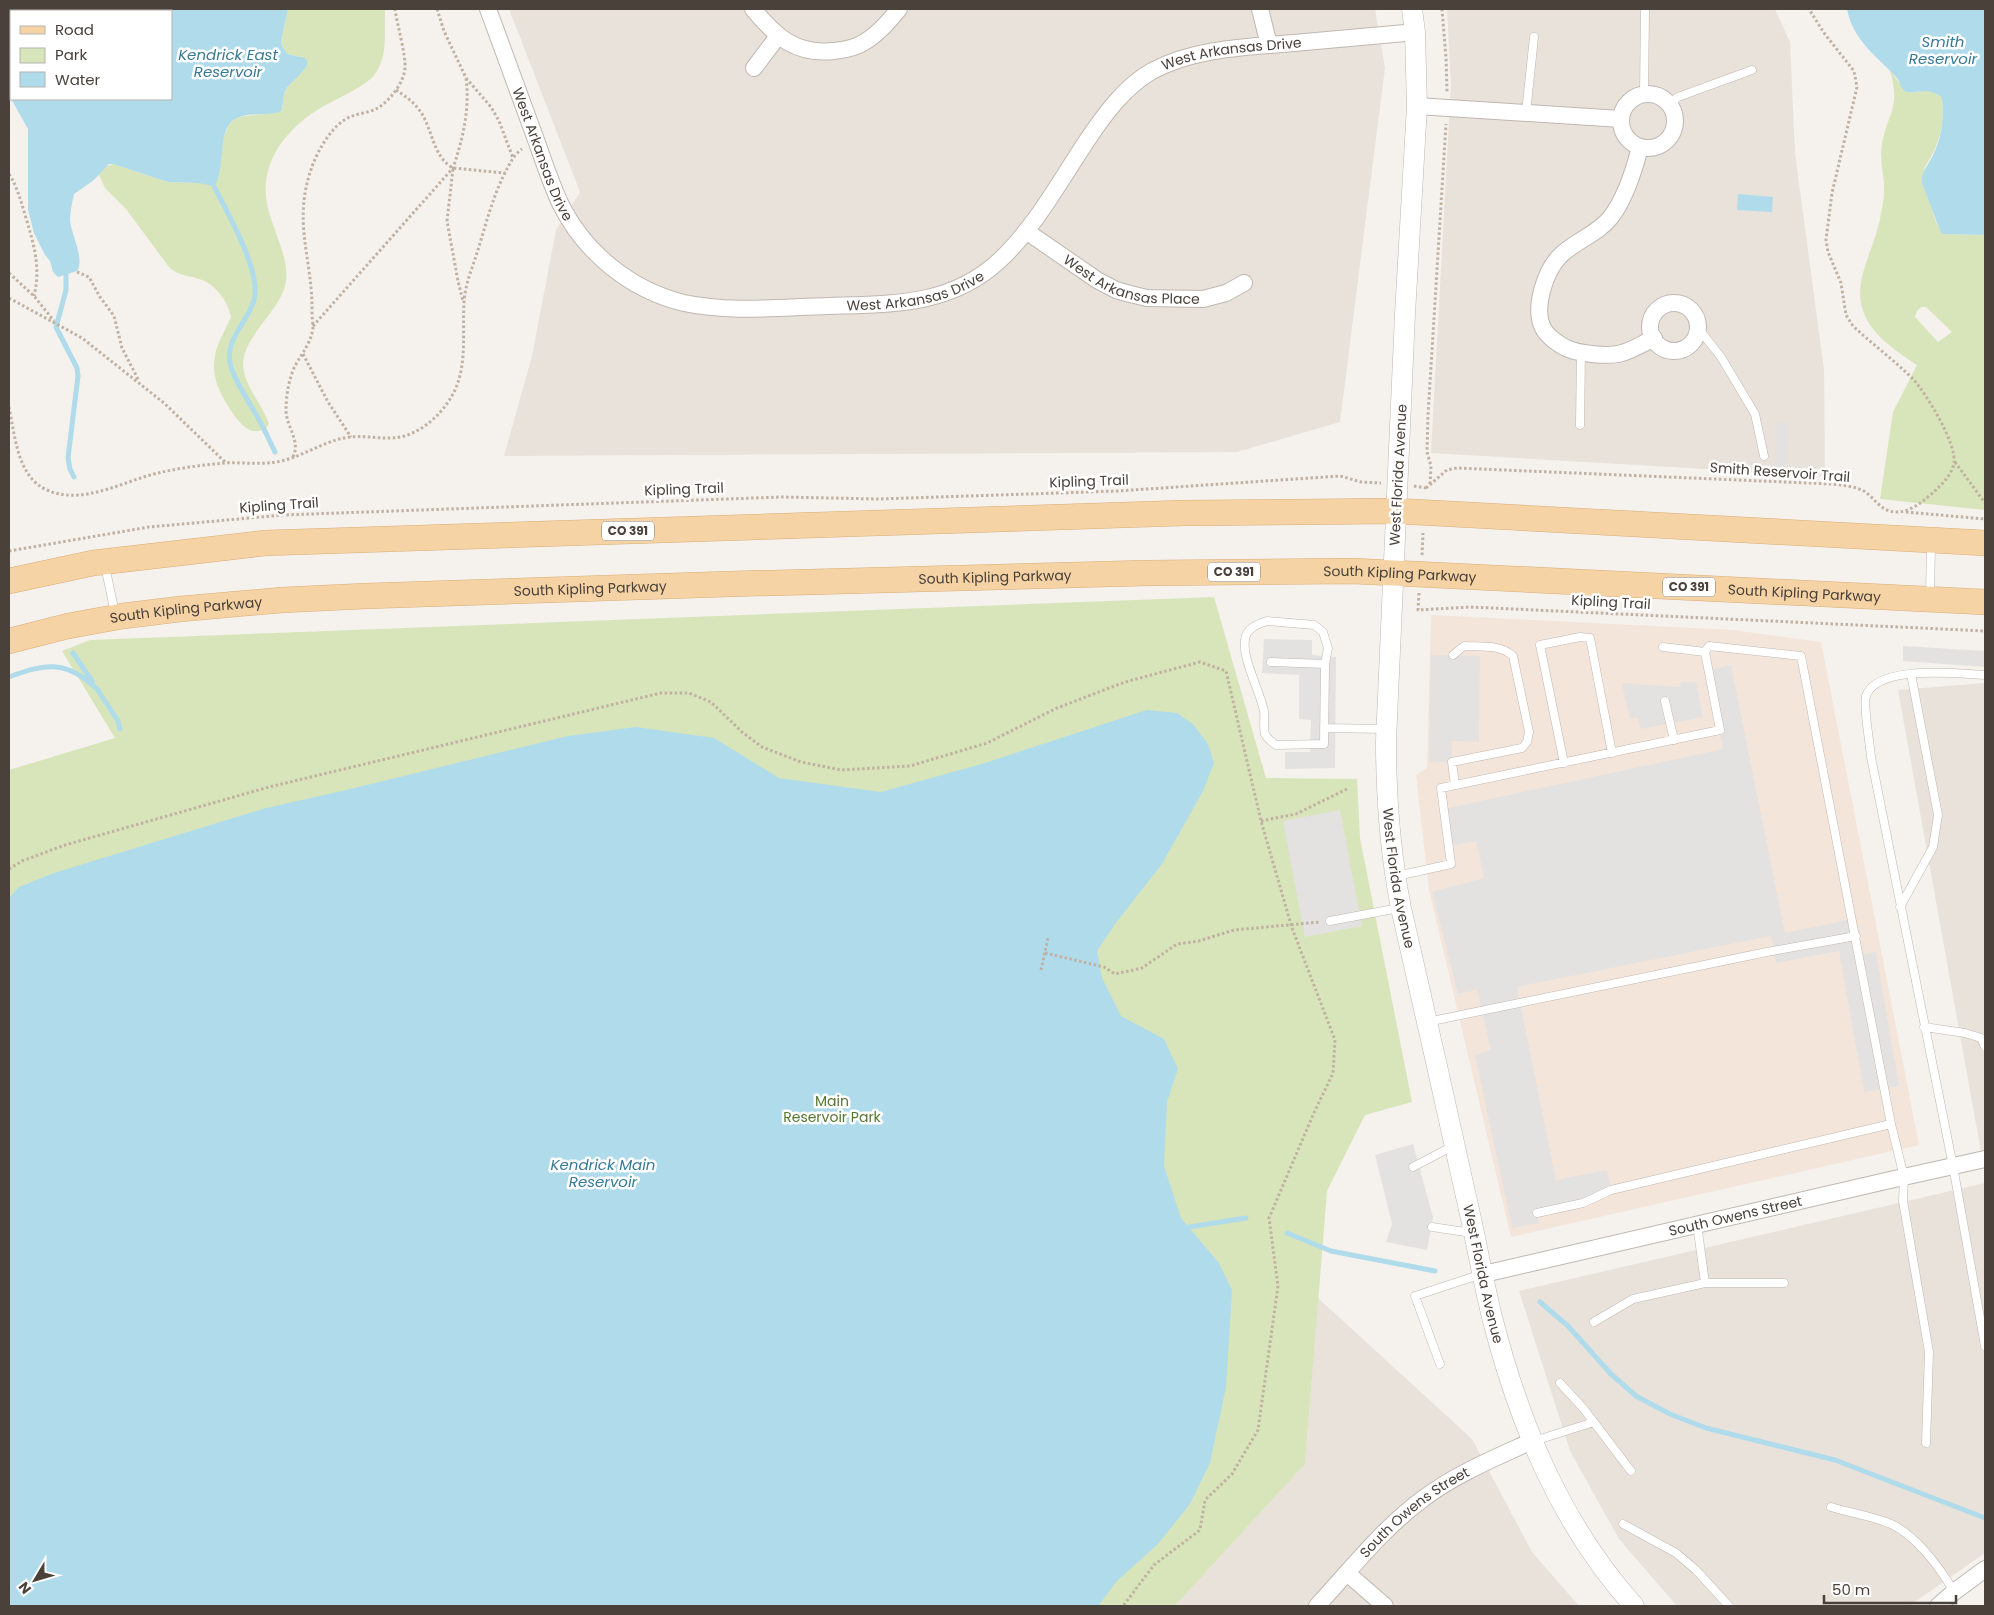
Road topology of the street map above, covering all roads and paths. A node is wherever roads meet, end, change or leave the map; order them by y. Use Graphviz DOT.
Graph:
graph roads {
  1 [pos="395,9"];
  2 [pos="437,9"];
  3 [pos="488,9"];
  4 [pos="753,9"];
  5 [pos="899,9"];
  6 [pos="1260,9"];
  7 [pos="1412,9"];
  8 [pos="1442,9"];
  9 [pos="1645,9"];
  10 [pos="1809,9"];
  11 [pos="1415,32"];
  12 [pos="778,36"];
  13 [pos="1534,37"];
  14 [pos="1269,45"];
  15 [pos="754,68"];
  16 [pos="1752,70"];
  17 [pos="466,78"];
  18 [pos="396,90"];
  19 [pos="1644,94"];
  20 [pos="1669,104"];
  21 [pos="1418,106"];
  22 [pos="1447,108"];
  23 [pos="1526,113"];
  24 [pos="1621,119"];
  25 [pos="536,138"];
  26 [pos="1640,147"];
  27 [pos="513,158"];
  28 [pos="453,168"];
  29 [pos="505,173"];
  30 [pos="9,174"];
  31 [pos="1026,231"];
  32 [pos="77,272"];
  33 [pos="9,273"];
  34 [pos="1244,283"];
  35 [pos="34,296"];
  36 [pos="9,298"];
  37 [pos="464,302"];
  38 [pos="54,321"];
  39 [pos="313,326"];
  40 [pos="1698,328"];
  41 [pos="1654,338"];
  42 [pos="1581,352"];
  43 [pos="303,354"];
  44 [pos="140,384"];
  45 [pos="9,408"];
  46 [pos="1580,425"];
  47 [pos="351,437"];
  48 [pos="1764,456"];
  49 [pos="292,458"];
  50 [pos="1954,461"];
  51 [pos="225,463"];
  52 [pos="1362,482"];
  53 [pos="1430,484"];
  54 [pos="1426,488"];
  55 [pos="1985,503"];
  56 [pos="1396,511"];
  57 [pos="1904,511"];
  58 [pos="1424,512"];
  59 [pos="1985,519"];
  60 [pos="1931,540"];
  61 [pos="1985,543"];
  62 [pos="9,551"];
  63 [pos="104,562"];
  64 [pos="1393,573"];
  65 [pos="1420,574"];
  66 [pos="9,581"];
  67 [pos="1930,599"];
  68 [pos="1985,602"];
  69 [pos="115,618"];
  70 [pos="1985,631"];
  71 [pos="9,641"];
  72 [pos="1662,647"];
  73 [pos="1705,652"];
  74 [pos="1453,655"];
  75 [pos="1271,662"];
  76 [pos="1325,664"];
  77 [pos="1911,674"];
  78 [pos="1985,675"];
  79 [pos="1665,701"];
  80 [pos="1324,728"];
  81 [pos="1386,729"];
  82 [pos="1674,740"];
  83 [pos="1612,753"];
  84 [pos="1564,763"];
  85 [pos="1455,785"];
  86 [pos="1349,788"];
  87 [pos="1261,821"];
  88 [pos="9,869"];
  89 [pos="1395,877"];
  90 [pos="1900,907"];
  91 [pos="1401,908"];
  92 [pos="1330,921"];
  93 [pos="1292,925"];
  94 [pos="1856,936"];
  95 [pos="1048,938"];
  96 [pos="1045,953"];
  97 [pos="1041,970"];
  98 [pos="1427,1022"];
  99 [pos="1924,1027"];
  100 [pos="1985,1047"];
  101 [pos="1891,1124"];
  102 [pos="1455,1146"];
  103 [pos="1985,1159"];
  104 [pos="1952,1166"];
  105 [pos="1413,1167"];
  106 [pos="1904,1177"];
  107 [pos="1537,1213"];
  108 [pos="1697,1224"];
  109 [pos="1432,1227"];
  110 [pos="1474,1233"];
  111 [pos="1484,1274"];
  112 [pos="1784,1282"];
  113 [pos="1705,1283"];
  114 [pos="1594,1322"];
  115 [pos="1985,1346"];
  116 [pos="1440,1364"];
  117 [pos="1560,1383"];
  118 [pos="1594,1422"];
  119 [pos="1532,1441"];
  120 [pos="1926,1443"];
  121 [pos="1631,1472"];
  122 [pos="1830,1507"];
  123 [pos="1623,1524"];
  124 [pos="1985,1570"];
  125 [pos="1347,1573"];
  126 [pos="1954,1592"];
  127 [pos="1123,1606"];
  128 [pos="1317,1606"];
  129 [pos="1385,1606"];
  130 [pos="1634,1606"];
  131 [pos="1729,1606"];
  132 [pos="1938,1606"];
  1 -- 18 [label="path"];
  2 -- 17 [label="path"];
  3 -- 25 [label="street, West Arkansas Drive"];
  4 -- 12 [label="street"];
  5 -- 12 [label="street"];
  6 -- 14 [label="street"];
  7 -- 11 [label="street, West Florida Avenue"];
  8 -- 22 [label="path"];
  9 -- 19 [label="lane"];
  10 -- 50 [label="path"];
  11 -- 14 [label="street, West Arkansas Drive"];
  11 -- 21 [label="street, West Florida Avenue"];
  12 -- 15 [label="street"];
  13 -- 23 [label="lane"];
  14 -- 31 [label="street, West Arkansas Drive"];
  16 -- 20 [label="lane"];
  17 -- 27 [label="path"];
  17 -- 28 [label="path"];
  18 -- 28 [label="path"];
  18 -- 39 [label="path"];
  19 -- 20 [label="street"];
  19 -- 24 [label="street"];
  20 -- 26 [label="street"];
  21 -- 22 [label="street"];
  21 -- 56 [label="street, West Florida Avenue"];
  22 -- 23 [label="street"];
  22 -- 53 [label="path"];
  23 -- 24 [label="street"];
  24 -- 26 [label="street"];
  25 -- 27 [label="path"];
  25 -- 31 [label="street, West Arkansas Drive"];
  26 -- 42 [label="street"];
  27 -- 29 [label="path"];
  28 -- 29 [label="path"];
  28 -- 37 [label="path"];
  28 -- 39 [label="path"];
  29 -- 37 [label="path"];
  30 -- 35 [label="path"];
  31 -- 34 [label="street, West Arkansas Place"];
  32 -- 44 [label="path"];
  33 -- 35 [label="path"];
  35 -- 38 [label="path"];
  36 -- 38 [label="path"];
  37 -- 47 [label="path"];
  38 -- 44 [label="path"];
  39 -- 43 [label="path"];
  40 -- 41 [label="street"];
  40 -- 41 [label="street"];
  40 -- 48 [label="lane"];
  41 -- 42 [label="street"];
  42 -- 46 [label="lane"];
  43 -- 47 [label="path"];
  43 -- 49 [label="path"];
  44 -- 51 [label="path"];
  45 -- 51 [label="path"];
  47 -- 49 [label="path"];
  49 -- 51 [label="path"];
  50 -- 55 [label="path"];
  50 -- 57 [label="path"];
  52 -- 62 [label="path, Kipling Trail"];
  53 -- 54 [label="path, Smith Reservoir Trail"];
  53 -- 57 [label="path, Smith Reservoir Trail"];
  54 -- 58 [label="path, Kipling Trail"];
  56 -- 58 [label="main road, CO 391"];
  56 -- 63 [label="main road, CO 391"];
  56 -- 64 [label="street, West Florida Avenue"];
  57 -- 59 [label="path, Smith Reservoir Trail"];
  58 -- 60 [label="main road, CO 391"];
  58 -- 65 [label="path, Kipling Trail"];
  60 -- 61 [label="main road, CO 391"];
  60 -- 67 [label="lane"];
  63 -- 66 [label="main road, CO 391"];
  63 -- 69 [label="lane"];
  64 -- 65 [label="main road, South Kipling Parkway / CO 391"];
  64 -- 69 [label="main road, South Kipling Parkway / CO 391"];
  64 -- 81 [label="street, West Florida Avenue"];
  65 -- 67 [label="main road, South Kipling Parkway / CO 391"];
  65 -- 70 [label="path, Kipling Trail"];
  67 -- 68 [label="main road, South Kipling Parkway / CO 391"];
  69 -- 71 [label="main road, South Kipling Parkway / CO 391"];
  72 -- 73 [label="lane"];
  73 -- 82 [label="lane"];
  73 -- 94 [label="lane"];
  74 -- 85 [label="lane"];
  75 -- 76 [label="lane"];
  76 -- 80 [label="lane"];
  76 -- 80 [label="lane"];
  77 -- 78 [label="lane"];
  77 -- 90 [label="lane"];
  77 -- 90 [label="lane"];
  79 -- 82 [label="lane"];
  80 -- 81 [label="lane"];
  81 -- 89 [label="street, West Florida Avenue"];
  82 -- 83 [label="lane"];
  83 -- 84 [label="lane"];
  83 -- 84 [label="lane"];
  84 -- 85 [label="lane"];
  85 -- 89 [label="lane"];
  86 -- 87 [label="path"];
  87 -- 88 [label="path"];
  87 -- 93 [label="path"];
  89 -- 91 [label="street, West Florida Avenue"];
  90 -- 99 [label="lane"];
  91 -- 92 [label="lane"];
  91 -- 98 [label="street, West Florida Avenue"];
  92 -- 93 [label="path"];
  93 -- 96 [label="path"];
  93 -- 127 [label="path"];
  94 -- 98 [label="lane"];
  94 -- 101 [label="lane"];
  95 -- 96 [label="path"];
  96 -- 97 [label="path"];
  98 -- 102 [label="street, West Florida Avenue"];
  99 -- 100 [label="lane"];
  99 -- 104 [label="lane"];
  101 -- 106 [label="lane"];
  101 -- 107 [label="lane"];
  102 -- 105 [label="lane"];
  102 -- 110 [label="street, West Florida Avenue"];
  103 -- 104 [label="street, South Owens Street"];
  104 -- 106 [label="street, South Owens Street"];
  104 -- 115 [label="lane"];
  106 -- 108 [label="street, South Owens Street"];
  106 -- 120 [label="lane"];
  108 -- 111 [label="street, South Owens Street"];
  108 -- 113 [label="lane"];
  109 -- 110 [label="lane"];
  110 -- 111 [label="street, West Florida Avenue"];
  111 -- 116 [label="lane"];
  111 -- 119 [label="street, West Florida Avenue"];
  112 -- 113 [label="lane"];
  113 -- 114 [label="lane"];
  117 -- 118 [label="lane"];
  118 -- 119 [label="lane"];
  118 -- 121 [label="lane"];
  119 -- 125 [label="street, South Owens Street"];
  119 -- 130 [label="street, West Florida Avenue"];
  122 -- 126 [label="lane"];
  123 -- 131 [label="lane"];
  124 -- 126 [label="street"];
  125 -- 128 [label="street, South Owens Street"];
  125 -- 129 [label="street"];
  126 -- 132 [label="street"];
}
